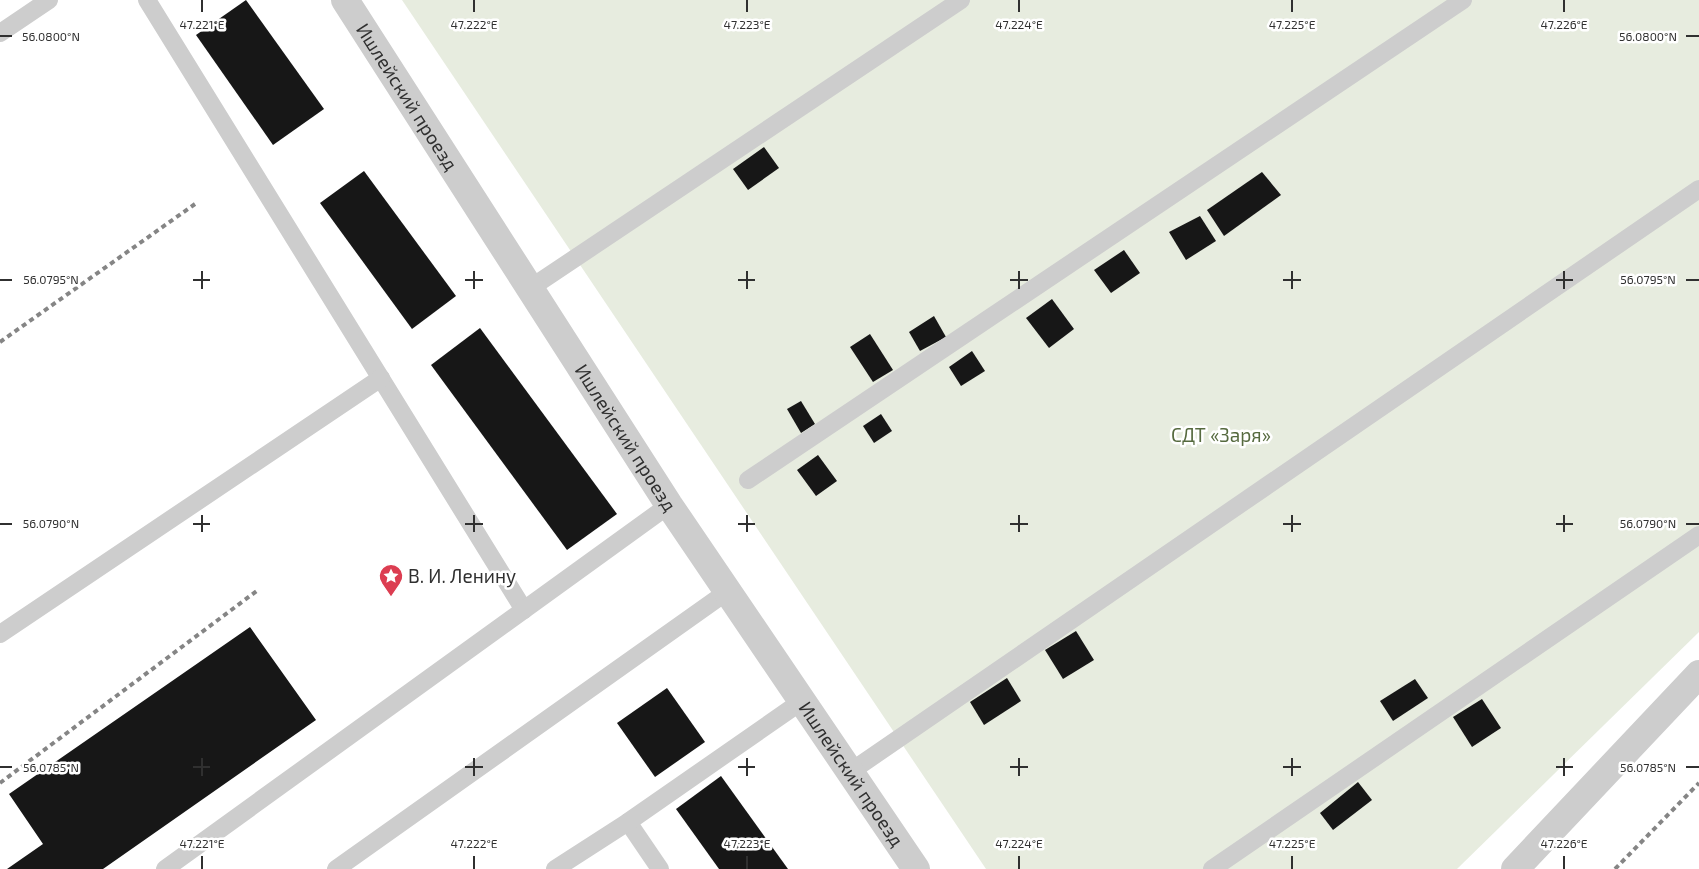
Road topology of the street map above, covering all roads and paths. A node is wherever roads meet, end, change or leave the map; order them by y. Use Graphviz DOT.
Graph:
graph roads {
  1 [pos="49,0"];
  2 [pos="147,0"];
  3 [pos="345,0"];
  4 [pos="961,0"];
  5 [pos="1463,0"];
  6 [pos="0,33"];
  7 [pos="1699,190"];
  8 [pos="529,289"];
  9 [pos="381,378"];
  10 [pos="748,480"];
  11 [pos="669,505"];
  12 [pos="1699,535"];
  13 [pos="728,591"];
  14 [pos="524,610"];
  15 [pos="0,634"];
  16 [pos="1699,674"];
  17 [pos="802,701"];
  18 [pos="850,772"];
  19 [pos="628,822"];
  20 [pos="165,869"];
  21 [pos="336,869"];
  22 [pos="555,869"];
  23 [pos="660,869"];
  24 [pos="916,869"];
  25 [pos="1212,869"];
  26 [pos="1516,869"];
  1 -- 6 [label="lane"];
  2 -- 9 [label="lane"];
  3 -- 8 [label="street, Ишлейский проезд"];
  4 -- 8 [label="lane"];
  5 -- 10 [label="lane"];
  7 -- 18 [label="lane"];
  8 -- 11 [label="street, Ишлейский проезд"];
  9 -- 14 [label="lane"];
  9 -- 15 [label="lane"];
  11 -- 13 [label="street, Ишлейский проезд"];
  11 -- 14 [label="lane"];
  12 -- 25 [label="lane"];
  13 -- 17 [label="street, Ишлейский проезд"];
  13 -- 21 [label="lane"];
  14 -- 20 [label="lane"];
  16 -- 26 [label="street"];
  17 -- 18 [label="street, Ишлейский проезд"];
  17 -- 19 [label="lane"];
  18 -- 24 [label="street, Ишлейский проезд"];
  19 -- 22 [label="lane"];
  19 -- 23 [label="lane"];
}
